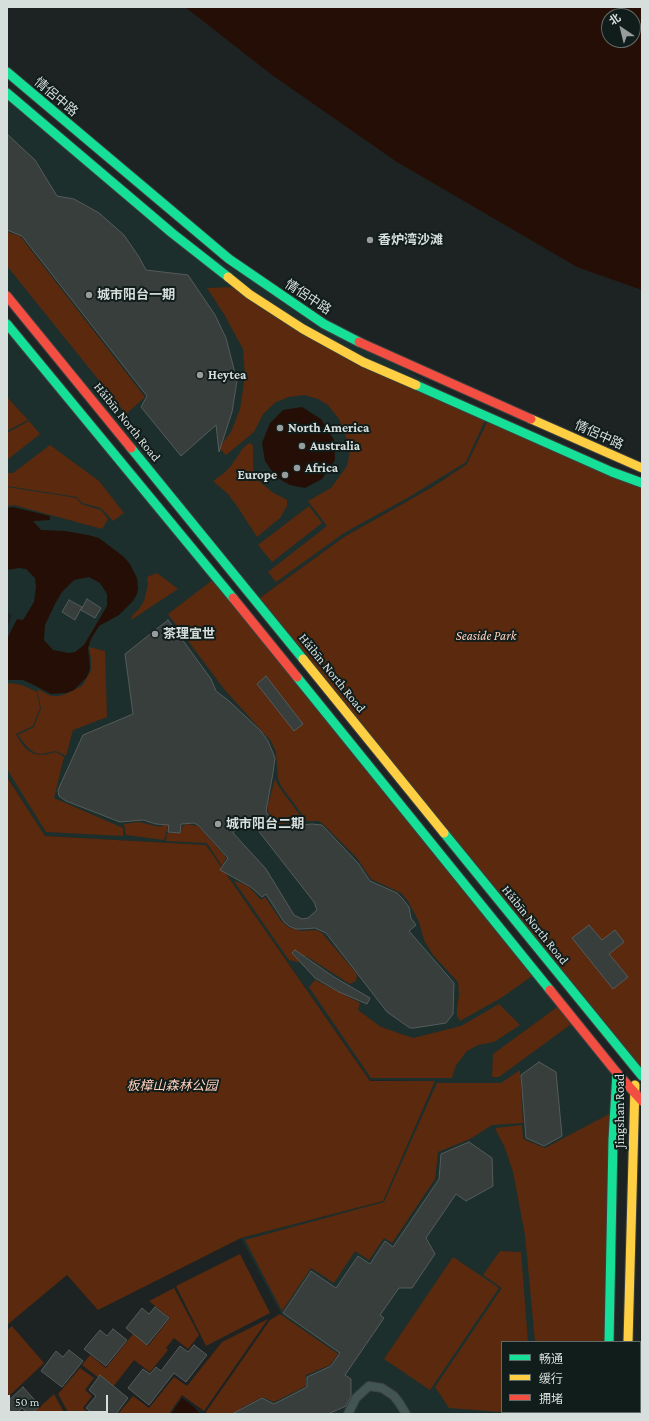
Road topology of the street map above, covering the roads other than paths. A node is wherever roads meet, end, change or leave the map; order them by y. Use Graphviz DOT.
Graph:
graph roads {
  1 [pos="7,72"];
  2 [pos="7,94"];
  3 [pos="7,296"];
  4 [pos="7,324"];
  5 [pos="642,468"];
  6 [pos="642,483"];
  7 [pos="635,1068"];
  8 [pos="617,1073"];
  9 [pos="642,1076"];
  10 [pos="634,1092"];
  11 [pos="642,1101"];
  12 [pos="640,1219"];
  13 [pos="630,1243"];
  14 [pos="609,1341"];
  15 [pos="628,1341"];
  16 [pos="348,1414"];
  17 [pos="406,1414"];
  1 -- 5 [label="main road, 情侶中路"];
  2 -- 6 [label="main road"];
  3 -- 7 [label="main road, Hǎibīn North Road"];
  4 -- 8 [label="main road"];
  7 -- 8 [label="main road, Jingshan Road"];
  7 -- 9 [label="main road, Hǎibīn North Road"];
  7 -- 10 [label="main road, Jingshan Road"];
  8 -- 10 [label="main road"];
  8 -- 14 [label="main road, Jingshan Road"];
  10 -- 11 [label="main road"];
  10 -- 13 [label="main road, Jingshan Road"];
  12 -- 13 [label="main road"];
  13 -- 15 [label="main road, Jingshan Road"];
  16 -- 17 [label="lane"];
}
